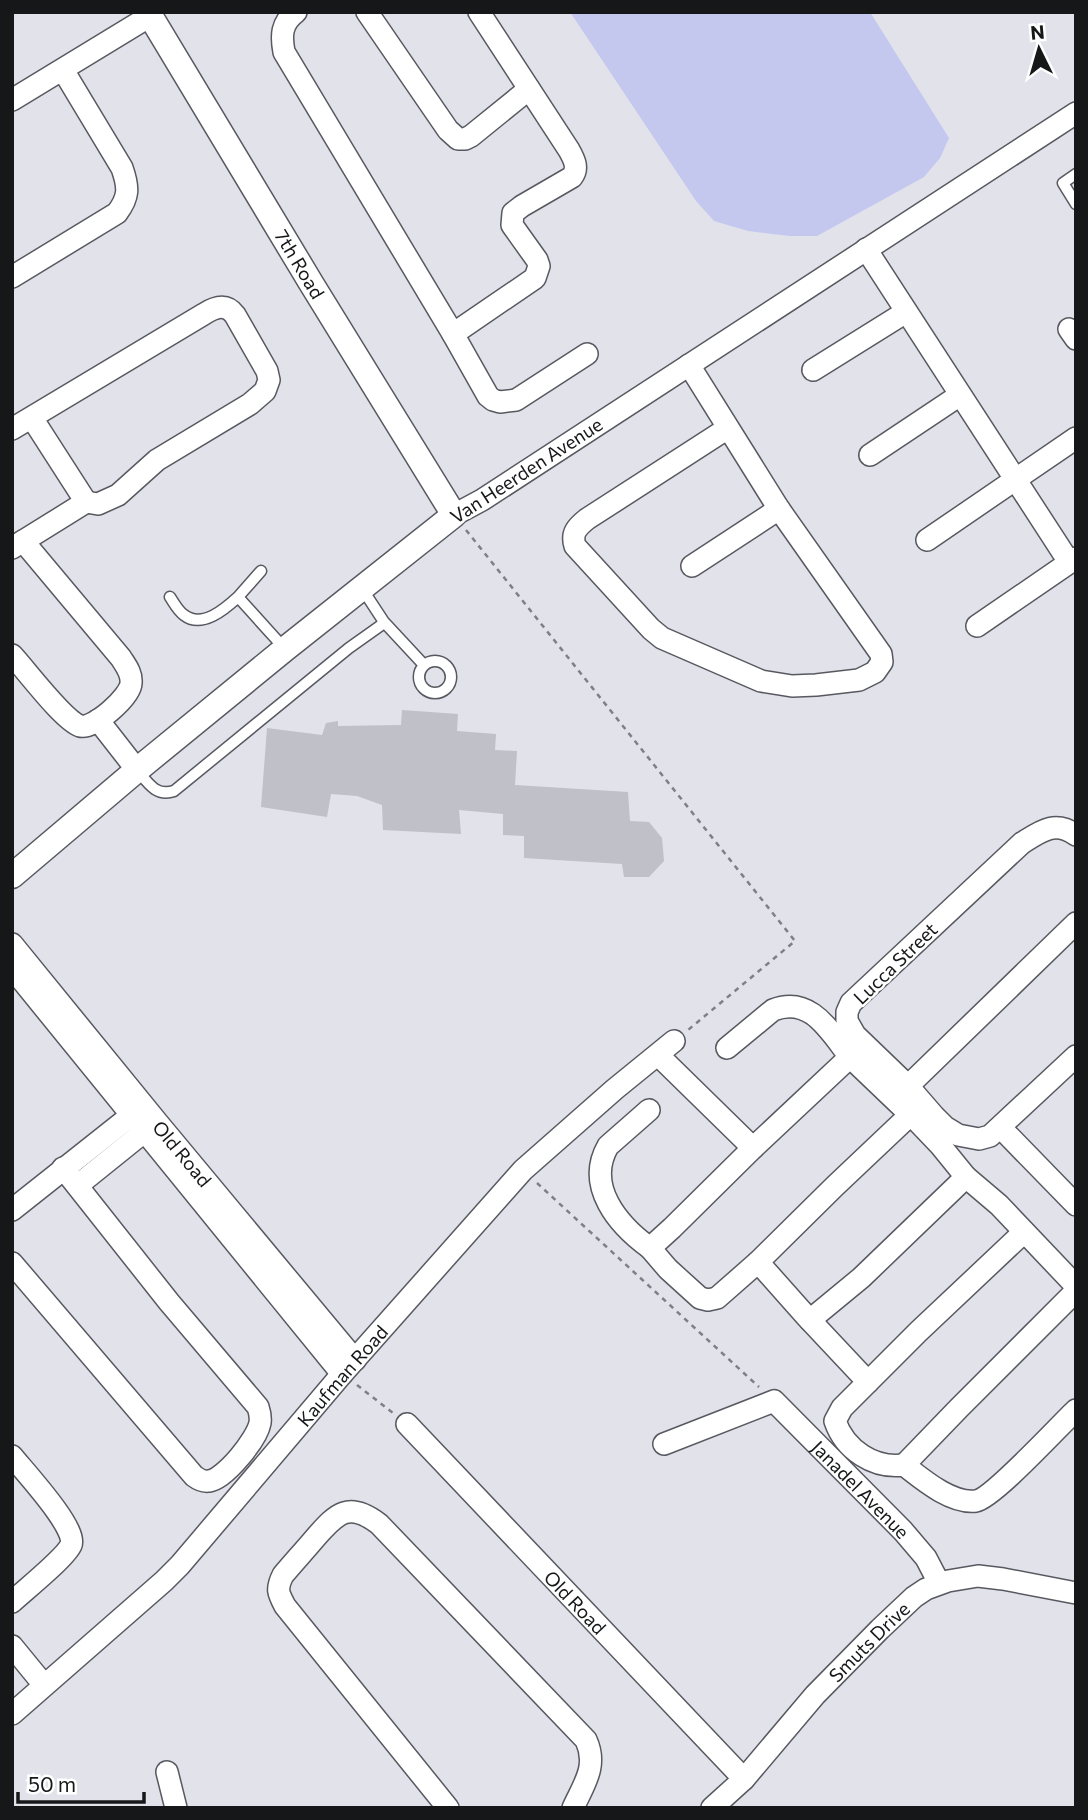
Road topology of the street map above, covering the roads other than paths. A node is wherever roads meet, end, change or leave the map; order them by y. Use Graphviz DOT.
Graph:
graph roads {
  1 [pos="296,12"];
  2 [pos="367,12"];
  3 [pos="479,12"];
  4 [pos="151,13"];
  5 [pos="63,70"];
  6 [pos="529,89"];
  7 [pos="12,100"];
  8 [pos="1076,113"];
  9 [pos="1076,174"];
  10 [pos="1076,204"];
  11 [pos="866,249"];
  12 [pos="12,276"];
  13 [pos="906,312"];
  14 [pos="453,334"];
  15 [pos="587,354"];
  16 [pos="689,365"];
  17 [pos="813,370"];
  18 [pos="960,395"];
  19 [pos="32,418"];
  20 [pos="728,428"];
  21 [pos="12,429"];
  22 [pos="1076,438"];
  23 [pos="870,454"];
  24 [pos="1015,481"];
  25 [pos="86,502"];
  26 [pos="779,509"];
  27 [pos="454,515"];
  28 [pos="927,540"];
  29 [pos="18,545"];
  30 [pos="1073,560"];
  31 [pos="692,566"];
  32 [pos="261,571"];
  33 [pos="360,587"];
  34 [pos="170,597"];
  35 [pos="238,597"];
  36 [pos="384,622"];
  37 [pos="977,626"];
  38 [pos="285,649"];
  39 [pos="12,655"];
  40 [pos="424,665"];
  41 [pos="98,720"];
  42 [pos="137,770"];
  43 [pos="1076,835"];
  44 [pos="12,876"];
  45 [pos="1076,923"];
  46 [pos="12,944"];
  47 [pos="12,968"];
  48 [pos="674,1041"];
  49 [pos="727,1048"];
  50 [pos="658,1055"];
  51 [pos="1076,1056"];
  52 [pos="850,1057"];
  53 [pos="908,1086"];
  54 [pos="649,1110"];
  55 [pos="910,1115"];
  56 [pos="144,1118"];
  57 [pos="1001,1128"];
  58 [pos="753,1148"];
  59 [pos="64,1168"];
  60 [pos="966,1177"];
  61 [pos="78,1185"];
  62 [pos="1076,1205"];
  63 [pos="12,1210"];
  64 [pos="1024,1232"];
  65 [pos="649,1248"];
  66 [pos="758,1262"];
  67 [pos="12,1263"];
  68 [pos="1076,1286"];
  69 [pos="1076,1291"];
  70 [pos="810,1320"];
  71 [pos="349,1367"];
  72 [pos="868,1382"];
  73 [pos="1076,1410"];
  74 [pos="407,1424"];
  75 [pos="664,1444"];
  76 [pos="12,1456"];
  77 [pos="904,1465"];
  78 [pos="939,1583"];
  79 [pos="1076,1593"];
  80 [pos="12,1602"];
  81 [pos="12,1646"];
  82 [pos="44,1685"];
  83 [pos="12,1714"];
  84 [pos="167,1772"];
  85 [pos="744,1779"];
  86 [pos="176,1808"];
  87 [pos="448,1808"];
  88 [pos="573,1808"];
  89 [pos="712,1808"];
  1 -- 14 [label="street"];
  2 -- 6 [label="street"];
  3 -- 6 [label="street"];
  4 -- 5 [label="street"];
  4 -- 27 [label="street, 7th Road"];
  5 -- 7 [label="street"];
  5 -- 12 [label="street"];
  6 -- 14 [label="street"];
  8 -- 11 [label="street, Van Heerden Avenue"];
  9 -- 10 [label="lane"];
  11 -- 13 [label="street"];
  11 -- 16 [label="street, Van Heerden Avenue"];
  13 -- 17 [label="street"];
  13 -- 18 [label="street"];
  14 -- 15 [label="street"];
  16 -- 20 [label="street"];
  16 -- 27 [label="street, Van Heerden Avenue"];
  18 -- 23 [label="street"];
  18 -- 24 [label="street"];
  19 -- 21 [label="street"];
  19 -- 25 [label="street"];
  19 -- 25 [label="street"];
  20 -- 26 [label="street"];
  20 -- 26 [label="street"];
  22 -- 24 [label="street"];
  24 -- 28 [label="street"];
  24 -- 30 [label="street"];
  25 -- 29 [label="street"];
  26 -- 31 [label="street"];
  27 -- 33 [label="street, Van Heerden Avenue"];
  29 -- 41 [label="street"];
  30 -- 37 [label="street"];
  32 -- 35 [label="lane"];
  33 -- 36 [label="lane"];
  33 -- 38 [label="street, Van Heerden Avenue"];
  34 -- 35 [label="lane"];
  35 -- 38 [label="lane"];
  36 -- 40 [label="lane"];
  36 -- 42 [label="lane"];
  38 -- 42 [label="street, Van Heerden Avenue"];
  39 -- 41 [label="street"];
  41 -- 42 [label="street"];
  42 -- 44 [label="street, Van Heerden Avenue"];
  43 -- 53 [label="street, Lucca Street"];
  45 -- 53 [label="street"];
  46 -- 56 [label="street, Old Road"];
  47 -- 56 [label="street, Old Road"];
  48 -- 50 [label="street, Kaufman Road"];
  49 -- 52 [label="street"];
  50 -- 58 [label="street"];
  50 -- 71 [label="street, Kaufman Road"];
  51 -- 57 [label="street"];
  52 -- 55 [label="street"];
  52 -- 58 [label="street"];
  53 -- 57 [label="street, Lucca Street"];
  54 -- 65 [label="street"];
  55 -- 60 [label="street"];
  55 -- 66 [label="street"];
  56 -- 59 [label="street"];
  56 -- 61 [label="street"];
  56 -- 71 [label="street, Old Road"];
  57 -- 62 [label="street"];
  58 -- 65 [label="street"];
  59 -- 61 [label="street"];
  59 -- 63 [label="street"];
  60 -- 64 [label="street"];
  60 -- 70 [label="street"];
  61 -- 67 [label="street"];
  64 -- 68 [label="street"];
  64 -- 72 [label="street"];
  65 -- 66 [label="street"];
  66 -- 70 [label="street"];
  69 -- 77 [label="street"];
  70 -- 72 [label="street"];
  71 -- 82 [label="street, Kaufman Road"];
  72 -- 77 [label="street"];
  73 -- 77 [label="street"];
  74 -- 85 [label="street, Old Road"];
  75 -- 78 [label="street, Janadel Avenue"];
  76 -- 80 [label="street"];
  78 -- 79 [label="street, Smuts Drive"];
  78 -- 85 [label="street, Smuts Drive"];
  81 -- 82 [label="street"];
  82 -- 83 [label="street, Kaufman Road"];
  84 -- 86 [label="street"];
  85 -- 89 [label="street, Smuts Drive"];
  87 -- 88 [label="street"];
}
